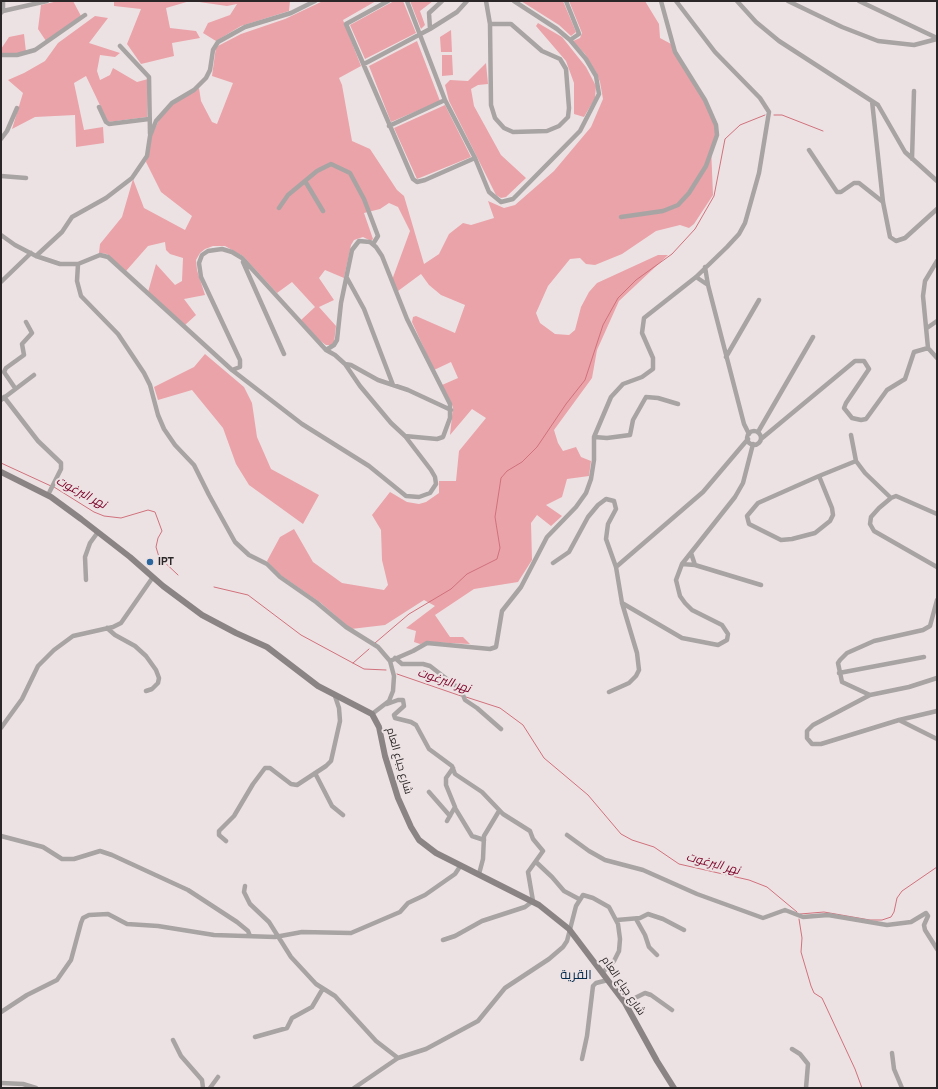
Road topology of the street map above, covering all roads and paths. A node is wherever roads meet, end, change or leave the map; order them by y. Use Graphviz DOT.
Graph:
graph roads {
  1 [pos="3,1"];
  2 [pos="47,1"];
  3 [pos="315,1"];
  4 [pos="388,1"];
  5 [pos="407,1"];
  6 [pos="442,1"];
  7 [pos="467,1"];
  8 [pos="486,1"];
  9 [pos="514,1"];
  10 [pos="566,1"];
  11 [pos="661,1"];
  12 [pos="676,1"];
  13 [pos="737,1"];
  14 [pos="788,1"];
  15 [pos="859,1"];
  16 [pos="2,12"];
  17 [pos="85,15"];
  18 [pos="490,24"];
  19 [pos="430,29"];
  20 [pos="421,34"];
  21 [pos="937,38"];
  22 [pos="570,40"];
  23 [pos="120,46"];
  24 [pos="1,55"];
  25 [pos="364,64"];
  26 [pos="914,91"];
  27 [pos="445,100"];
  28 [pos="872,101"];
  29 [pos="100,107"];
  30 [pos="17,108"];
  31 [pos="149,119"];
  32 [pos="389,126"];
  33 [pos="150,136"];
  34 [pos="1,139"];
  35 [pos="809,150"];
  36 [pos="475,158"];
  37 [pos="912,159"];
  38 [pos="1,176"];
  39 [pos="26,178"];
  40 [pos="305,181"];
  41 [pos="937,182"];
  42 [pos="883,202"];
  43 [pos="279,208"];
  44 [pos="937,209"];
  45 [pos="323,211"];
  46 [pos="621,217"];
  47 [pos="1,235"];
  48 [pos="372,244"];
  49 [pos="31,253"];
  50 [pos="36,256"];
  51 [pos="242,258"];
  52 [pos="937,261"];
  53 [pos="78,264"];
  54 [pos="705,267"];
  55 [pos="696,277"];
  56 [pos="347,278"];
  57 [pos="1,282"];
  58 [pos="708,285"];
  59 [pos="345,287"];
  60 [pos="352,288"];
  61 [pos="759,300"];
  62 [pos="937,321"];
  63 [pos="26,322"];
  64 [pos="927,328"];
  65 [pos="813,337"];
  66 [pos="928,348"];
  67 [pos="326,350"];
  68 [pos="284,354"];
  69 [pos="726,356"];
  70 [pos="937,358"];
  71 [pos="345,364"];
  72 [pos="232,370"];
  73 [pos="34,375"];
  74 [pos="393,385"];
  75 [pos="15,388"];
  76 [pos="3,399"];
  77 [pos="678,404"];
  78 [pos="451,410"];
  79 [pos="758,432"];
  80 [pos="405,436"];
  81 [pos="851,436"];
  82 [pos="594,437"];
  83 [pos="748,437"];
  84 [pos="761,439"];
  85 [pos="753,444"];
  86 [pos="856,461"];
  87 [pos="2,474"];
  88 [pos="819,476"];
  89 [pos="48,495"];
  90 [pos="890,498"];
  91 [pos="937,514"];
  92 [pos="98,532"];
  93 [pos="691,553"];
  94 [pos="553,563"];
  95 [pos="682,564"];
  96 [pos="695,565"];
  97 [pos="616,567"];
  98 [pos="937,567"];
  99 [pos="153,577"];
  100 [pos="86,580"];
  101 [pos="761,585"];
  102 [pos="937,600"];
  103 [pos="622,603"];
  104 [pos="107,628"];
  105 [pos="924,657"];
  106 [pos="395,658"];
  107 [pos="390,661"];
  108 [pos="839,673"];
  109 [pos="937,678"];
  110 [pos="146,690"];
  111 [pos="609,692"];
  112 [pos="870,695"];
  113 [pos="335,696"];
  114 [pos="384,706"];
  115 [pos="937,711"];
  116 [pos="372,714"];
  117 [pos="899,720"];
  118 [pos="1,728"];
  119 [pos="501,729"];
  120 [pos="937,739"];
  121 [pos="453,768"];
  122 [pos="315,773"];
  123 [pos="429,792"];
  124 [pos="455,808"];
  125 [pos="499,811"];
  126 [pos="343,815"];
  127 [pos="450,816"];
  128 [pos="447,821"];
  129 [pos="567,835"];
  130 [pos="1,836"];
  131 [pos="484,840"];
  132 [pos="226,841"];
  133 [pos="536,862"];
  134 [pos="461,865"];
  135 [pos="479,874"];
  136 [pos="245,886"];
  137 [pos="579,899"];
  138 [pos="533,901"];
  139 [pos="636,919"];
  140 [pos="617,920"];
  141 [pos="569,929"];
  142 [pos="684,930"];
  143 [pos="250,936"];
  144 [pos="576,936"];
  145 [pos="279,937"];
  146 [pos="443,940"];
  147 [pos="567,941"];
  148 [pos="937,950"];
  149 [pos="657,955"];
  150 [pos="603,972"];
  151 [pos="608,980"];
  152 [pos="322,990"];
  153 [pos="625,1003"];
  154 [pos="672,1010"];
  155 [pos="1,1012"];
  156 [pos="255,1036"];
  157 [pos="173,1040"];
  158 [pos="792,1049"];
  159 [pos="892,1053"];
  160 [pos="398,1058"];
  161 [pos="582,1059"];
  162 [pos="218,1077"];
  163 [pos="1,1083"];
  164 [pos="36,1088"];
  165 [pos="203,1088"];
  166 [pos="210,1088"];
  167 [pos="354,1088"];
  168 [pos="674,1088"];
  169 [pos="806,1088"];
  170 [pos="902,1088"];
  1 -- 16 [label="street"];
  2 -- 16 [label="street"];
  3 -- 33 [label="street"];
  4 -- 25 [label="street"];
  5 -- 20 [label="street"];
  6 -- 19 [label="street"];
  7 -- 19 [label="street"];
  8 -- 18 [label="street"];
  9 -- 22 [label="street"];
  10 -- 22 [label="street"];
  11 -- 46 [label="street"];
  12 -- 54 [label="street"];
  13 -- 28 [label="street"];
  14 -- 21 [label="street"];
  15 -- 21 [label="street"];
  17 -- 24 [label="street"];
  18 -- 18 [label="street"];
  19 -- 20 [label="street"];
  20 -- 25 [label="street"];
  20 -- 27 [label="street"];
  22 -- 36 [label="street"];
  23 -- 31 [label="street"];
  25 -- 32 [label="street"];
  26 -- 37 [label="street"];
  27 -- 32 [label="street"];
  27 -- 36 [label="street"];
  28 -- 37 [label="street"];
  28 -- 42 [label="street"];
  29 -- 31 [label="street"];
  30 -- 34 [label="street"];
  31 -- 33 [label="street"];
  32 -- 36 [label="street"];
  33 -- 50 [label="street"];
  35 -- 42 [label="street"];
  37 -- 41 [label="street"];
  38 -- 39 [label="street"];
  40 -- 43 [label="street"];
  40 -- 45 [label="street"];
  40 -- 48 [label="street"];
  42 -- 44 [label="street"];
  47 -- 49 [label="street"];
  48 -- 56 [label="street"];
  48 -- 78 [label="street"];
  49 -- 50 [label="street"];
  49 -- 57 [label="street"];
  50 -- 53 [label="street"];
  51 -- 67 [label="street"];
  51 -- 68 [label="street"];
  51 -- 72 [label="street"];
  52 -- 64 [label="street"];
  53 -- 72 [label="street"];
  53 -- 107 [label="street"];
  54 -- 55 [label="street"];
  54 -- 58 [label="street"];
  55 -- 58 [label="street"];
  55 -- 82 [label="street"];
  56 -- 59 [label="street"];
  56 -- 60 [label="street"];
  58 -- 69 [label="street"];
  59 -- 60 [label="street"];
  59 -- 67 [label="street"];
  60 -- 74 [label="street"];
  61 -- 69 [label="street"];
  62 -- 64 [label="street"];
  63 -- 75 [label="street"];
  64 -- 66 [label="street"];
  65 -- 79 [label="street"];
  66 -- 70 [label="street"];
  66 -- 84 [label="street"];
  67 -- 71 [label="street"];
  69 -- 83 [label="street"];
  71 -- 74 [label="street"];
  71 -- 80 [label="street"];
  72 -- 80 [label="street"];
  73 -- 75 [label="street"];
  74 -- 78 [label="street"];
  75 -- 76 [label="street"];
  76 -- 89 [label="street"];
  77 -- 82 [label="street"];
  78 -- 80 [label="street"];
  79 -- 83 [label="street"];
  79 -- 84 [label="street"];
  81 -- 86 [label="street"];
  82 -- 106 [label="street"];
  83 -- 85 [label="street"];
  83 -- 97 [label="street"];
  84 -- 85 [label="street"];
  85 -- 93 [label="street"];
  86 -- 88 [label="street"];
  86 -- 90 [label="street"];
  87 -- 89 [label="main road"];
  88 -- 88 [label="street"];
  89 -- 92 [label="main road"];
  90 -- 91 [label="street"];
  90 -- 98 [label="street"];
  92 -- 99 [label="main road"];
  92 -- 100 [label="street"];
  93 -- 95 [label="street"];
  93 -- 96 [label="street"];
  94 -- 97 [label="street"];
  95 -- 96 [label="street"];
  95 -- 103 [label="street"];
  96 -- 101 [label="street"];
  97 -- 103 [label="street"];
  99 -- 104 [label="street"];
  99 -- 113 [label="main road"];
  102 -- 108 [label="street"];
  103 -- 111 [label="street"];
  104 -- 110 [label="street"];
  104 -- 118 [label="street"];
  105 -- 108 [label="street"];
  106 -- 107 [label="street"];
  106 -- 119 [label="street"];
  107 -- 114 [label="street"];
  108 -- 112 [label="street"];
  109 -- 112 [label="street"];
  112 -- 117 [label="street"];
  113 -- 116 [label="main road"];
  113 -- 122 [label="street"];
  114 -- 116 [label="street"];
  114 -- 121 [label="street"];
  115 -- 117 [label="street"];
  116 -- 134 [label="main road, شارع جباع العام"];
  117 -- 120 [label="street"];
  121 -- 124 [label="street"];
  121 -- 125 [label="street"];
  122 -- 126 [label="street"];
  122 -- 132 [label="street"];
  123 -- 127 [label="street"];
  124 -- 127 [label="street"];
  124 -- 131 [label="street"];
  125 -- 131 [label="street"];
  125 -- 133 [label="street"];
  127 -- 128 [label="street"];
  129 -- 148 [label="street"];
  130 -- 143 [label="street"];
  131 -- 135 [label="street"];
  133 -- 137 [label="street"];
  133 -- 138 [label="street"];
  134 -- 135 [label="main road, شارع جباع العام"];
  134 -- 145 [label="street"];
  135 -- 138 [label="main road, شارع جباع العام"];
  136 -- 145 [label="street"];
  137 -- 140 [label="street"];
  137 -- 141 [label="street"];
  138 -- 141 [label="main road, شارع جباع العام"];
  138 -- 146 [label="street"];
  139 -- 140 [label="street"];
  139 -- 142 [label="street"];
  139 -- 149 [label="street"];
  140 -- 150 [label="street"];
  141 -- 144 [label="main road, شارع جباع العام"];
  141 -- 147 [label="street"];
  143 -- 145 [label="street"];
  143 -- 155 [label="street"];
  144 -- 147 [label="street"];
  144 -- 150 [label="main road, شارع جباع العام"];
  145 -- 152 [label="street"];
  147 -- 160 [label="street"];
  150 -- 151 [label="main road, شارع جباع العام"];
  151 -- 153 [label="main road, شارع جباع العام"];
  151 -- 161 [label="street"];
  152 -- 156 [label="street"];
  152 -- 160 [label="street"];
  153 -- 154 [label="street"];
  153 -- 168 [label="main road, شارع جباع العام"];
  157 -- 165 [label="street"];
  158 -- 169 [label="street"];
  159 -- 170 [label="street"];
  160 -- 167 [label="street"];
  162 -- 166 [label="street"];
  163 -- 164 [label="street"];
}
